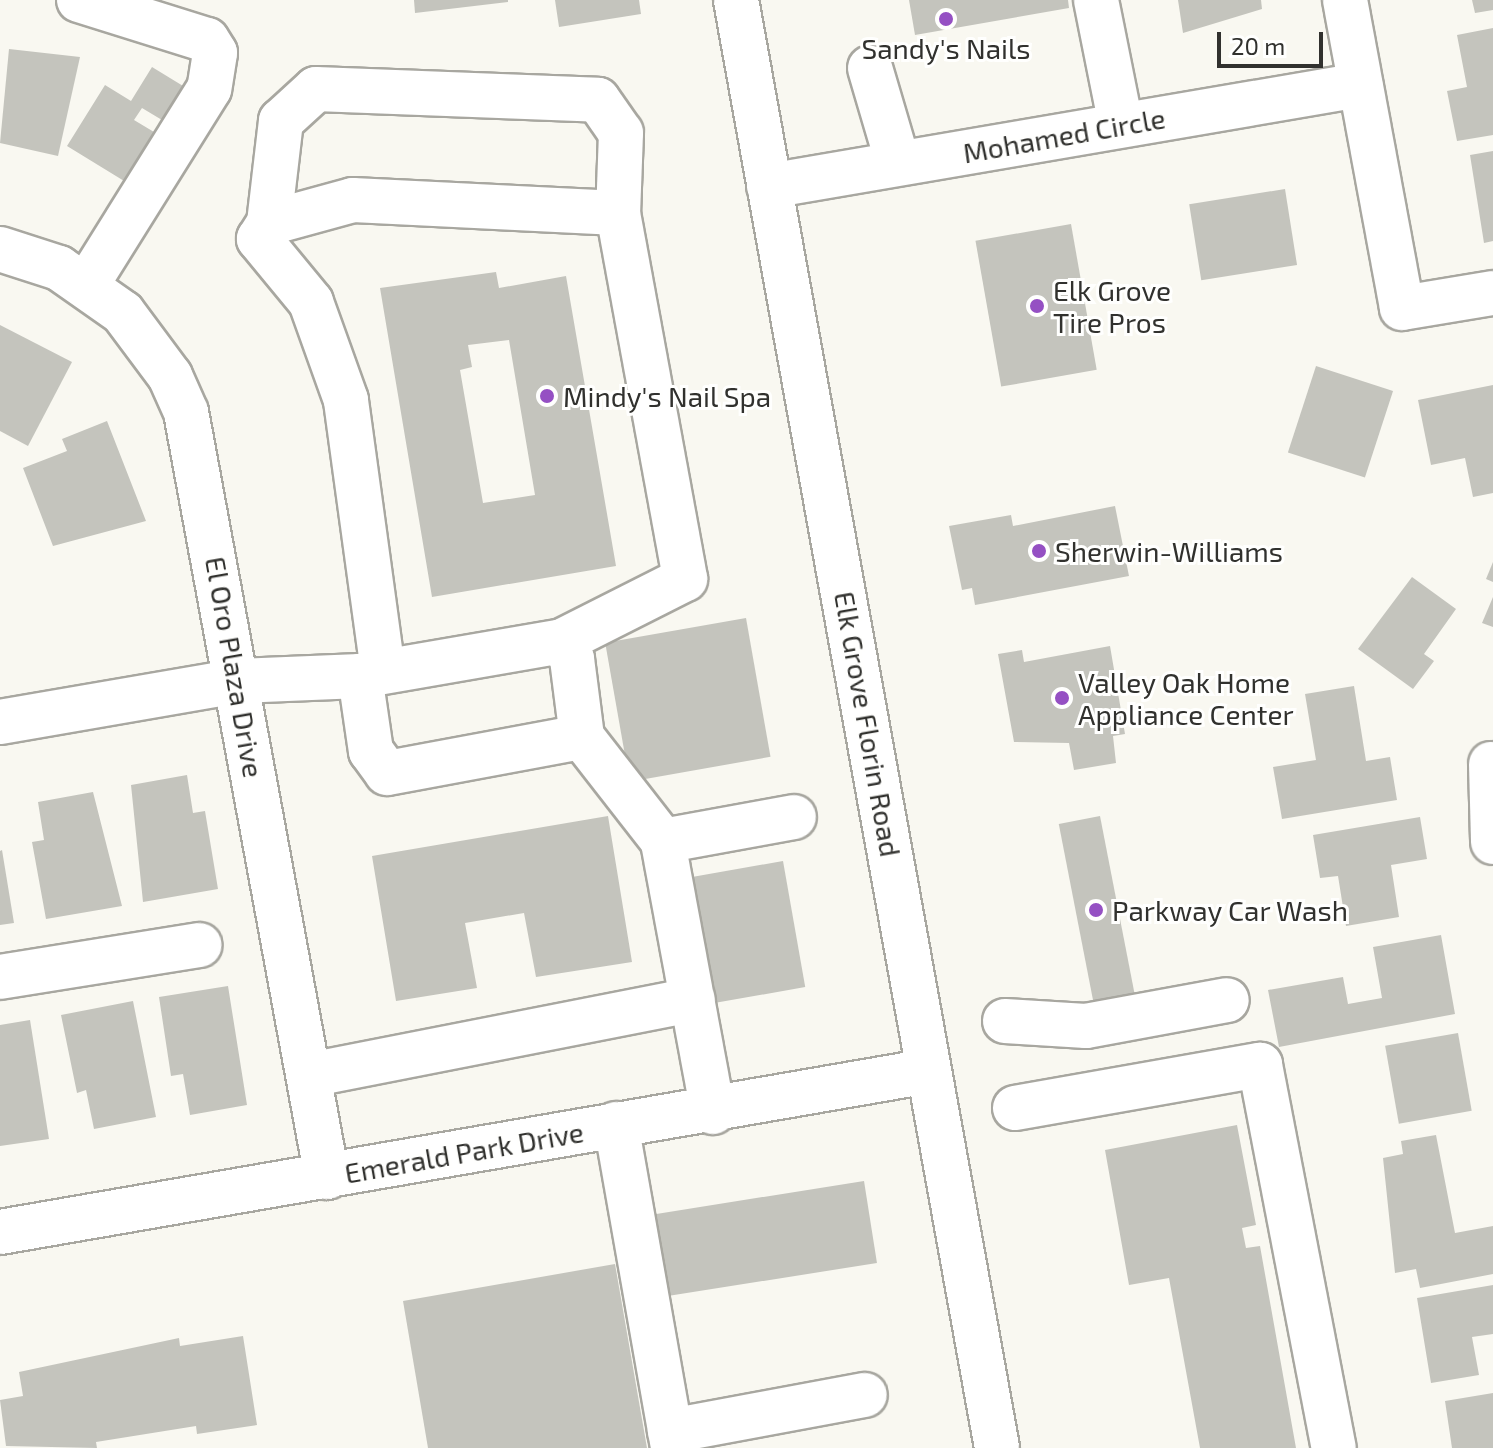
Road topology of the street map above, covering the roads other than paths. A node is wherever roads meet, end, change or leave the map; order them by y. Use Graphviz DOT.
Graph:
graph roads {
  1 [pos="79,0"];
  2 [pos="736,0"];
  3 [pos="1096,0"];
  4 [pos="1345,0"];
  5 [pos="870,68"];
  6 [pos="1360,85"];
  7 [pos="1121,125"];
  8 [pos="898,163"];
  9 [pos="769,186"];
  10 [pos="618,213"];
  11 [pos="269,223"];
  12 [pos="0,249"];
  13 [pos="87,284"];
  14 [pos="1493,293"];
  15 [pos="562,641"];
  16 [pos="372,674"];
  17 [pos="238,681"];
  18 [pos="0,722"];
  19 [pos="582,737"];
  20 [pos="1491,764"];
  21 [pos="794,817"];
  22 [pos="663,841"];
  23 [pos="1493,842"];
  24 [pos="199,945"];
  25 [pos="0,977"];
  26 [pos="693,1000"];
  27 [pos="1227,1000"];
  28 [pos="1005,1021"];
  29 [pos="928,1071"];
  30 [pos="309,1075"];
  31 [pos="1015,1108"];
  32 [pos="713,1112"];
  33 [pos="616,1124"];
  34 [pos="327,1177"];
  35 [pos="0,1232"];
  36 [pos="865,1395"];
  37 [pos="671,1439"];
  38 [pos="997,1448"];
  39 [pos="1334,1448"];
  1 -- 13 [label="street"];
  2 -- 9 [label="street, Elk Grove Florin Road"];
  3 -- 7 [label="street"];
  4 -- 6 [label="street"];
  5 -- 8 [label="street"];
  6 -- 7 [label="street, Mohamed Circle"];
  6 -- 14 [label="street"];
  7 -- 8 [label="street, Mohamed Circle"];
  8 -- 9 [label="street, Mohamed Circle"];
  9 -- 29 [label="street, Elk Grove Florin Road"];
  10 -- 11 [label="street"];
  10 -- 11 [label="street"];
  10 -- 15 [label="street"];
  11 -- 16 [label="street"];
  12 -- 13 [label="street, El Oro Plaza Drive"];
  13 -- 17 [label="street, El Oro Plaza Drive"];
  15 -- 16 [label="street"];
  15 -- 19 [label="street"];
  16 -- 17 [label="street"];
  16 -- 19 [label="street"];
  17 -- 18 [label="street"];
  17 -- 30 [label="street, El Oro Plaza Drive"];
  19 -- 22 [label="street"];
  20 -- 23 [label="street"];
  21 -- 22 [label="street"];
  22 -- 26 [label="street"];
  24 -- 25 [label="street"];
  26 -- 30 [label="street"];
  26 -- 32 [label="street"];
  27 -- 28 [label="street"];
  29 -- 32 [label="street, Emerald Park Drive"];
  29 -- 38 [label="street, Elk Grove Florin Road"];
  30 -- 34 [label="street, El Oro Plaza Drive"];
  31 -- 39 [label="street"];
  32 -- 33 [label="street, Emerald Park Drive"];
  33 -- 34 [label="street, Emerald Park Drive"];
  33 -- 37 [label="street"];
  34 -- 35 [label="street, Emerald Park Drive"];
  36 -- 37 [label="street"];
}
